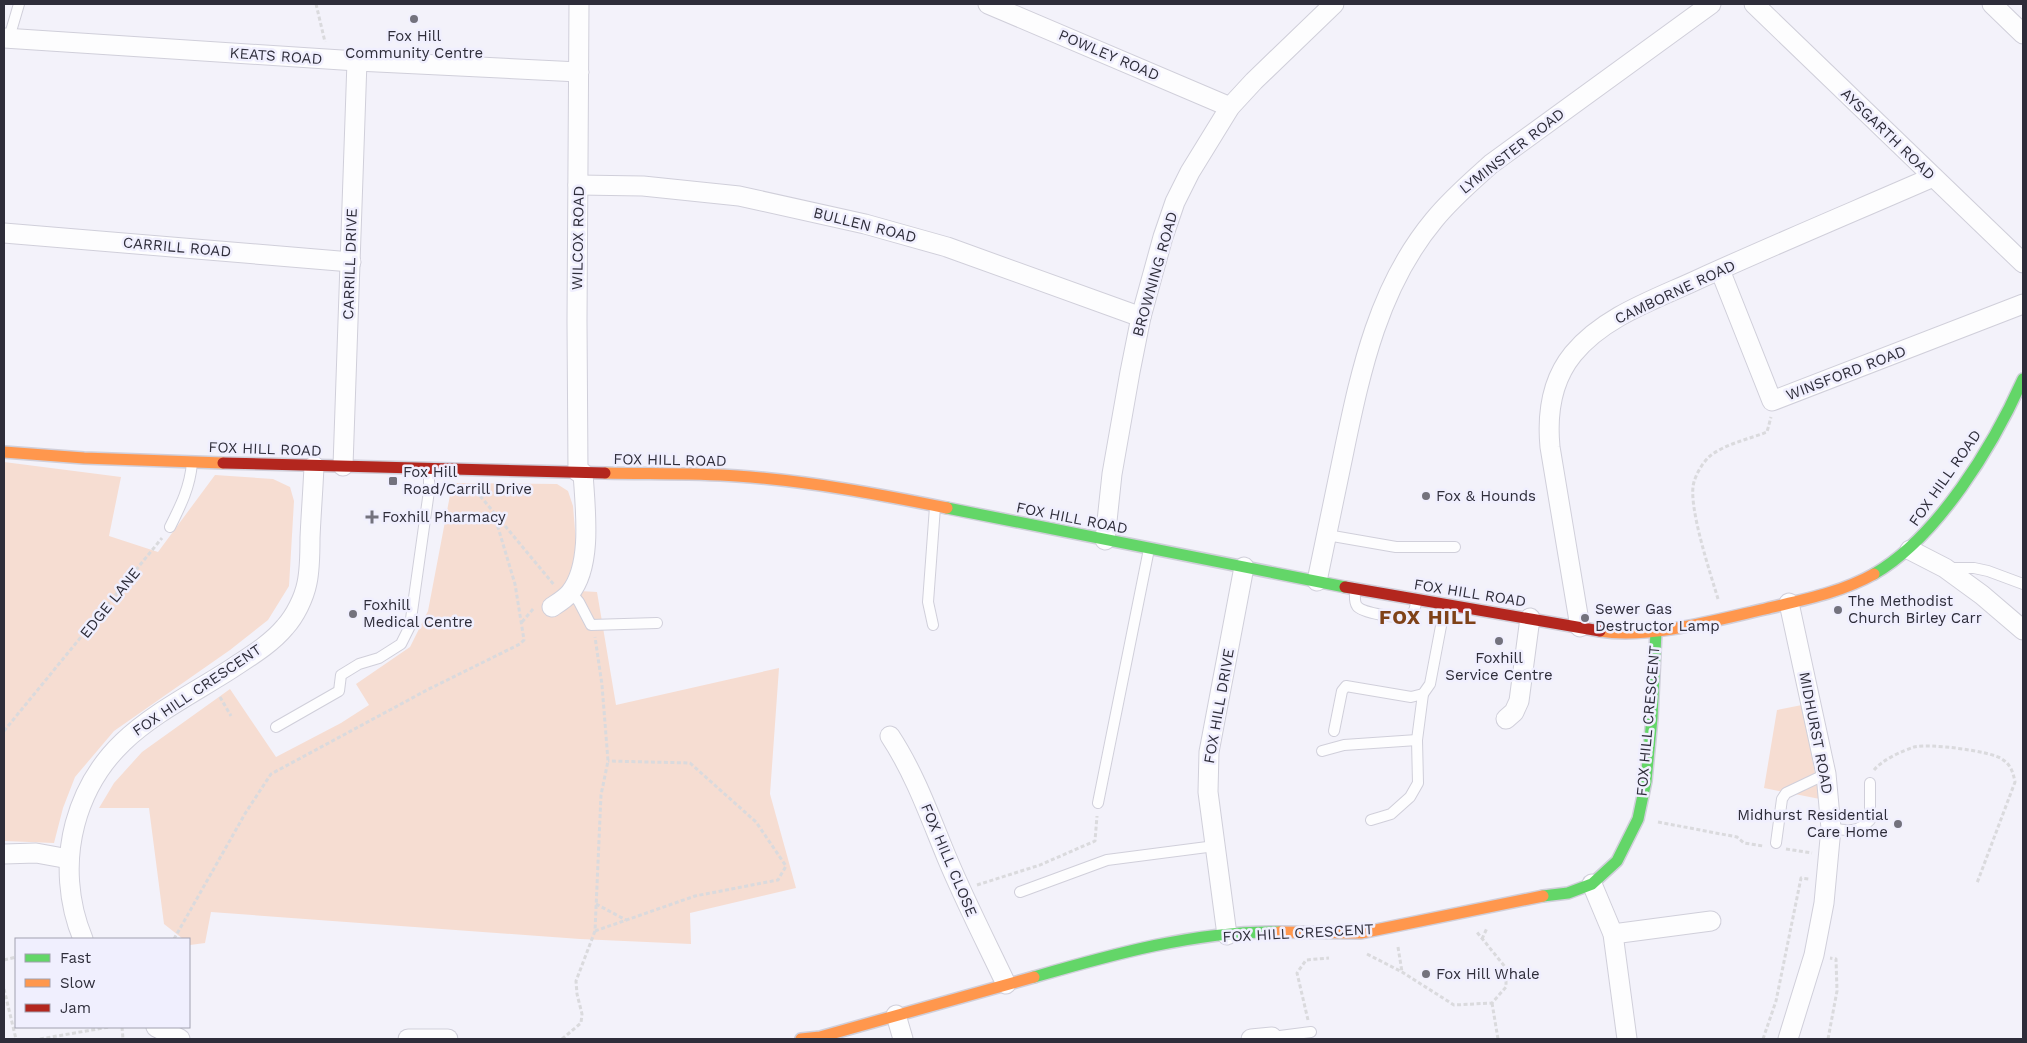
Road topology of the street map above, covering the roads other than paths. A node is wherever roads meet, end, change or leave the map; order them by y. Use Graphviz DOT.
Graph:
graph roads {
  1 [pos="18,4"];
  2 [pos="579,4"];
  3 [pos="988,4"];
  4 [pos="1334,4"];
  5 [pos="1711,4"];
  6 [pos="1754,4"];
  7 [pos="1992,4"];
  8 [pos="2023,34"];
  9 [pos="6,38"];
  10 [pos="357,61"];
  11 [pos="579,72"];
  12 [pos="1230,107"];
  13 [pos="1932,177"];
  14 [pos="578,185"];
  15 [pos="4,233"];
  16 [pos="350,262"];
  17 [pos="2023,263"];
  18 [pos="1720,270"];
  19 [pos="2023,304"];
  20 [pos="1141,317"];
  21 [pos="2023,379"];
  22 [pos="4,452"];
  23 [pos="192,462"];
  24 [pos="314,466"];
  25 [pos="343,466"];
  26 [pos="429,469"];
  27 [pos="581,472"];
  28 [pos="935,506"];
  29 [pos="170,527"];
  30 [pos="1327,535"];
  31 [pos="1105,540"];
  32 [pos="1455,547"];
  33 [pos="1149,548"];
  34 [pos="1910,550"];
  35 [pos="1244,567"];
  36 [pos="1945,568"];
  37 [pos="1317,581"];
  38 [pos="2023,583"];
  39 [pos="1355,589"];
  40 [pos="563,599"];
  41 [pos="1417,599"];
  42 [pos="1789,602"];
  43 [pos="1445,604"];
  44 [pos="1530,618"];
  45 [pos="657,623"];
  46 [pos="933,625"];
  47 [pos="1580,627"];
  48 [pos="2023,630"];
  49 [pos="1656,632"];
  50 [pos="1423,694"];
  51 [pos="1506,719"];
  52 [pos="276,727"];
  53 [pos="1334,731"];
  54 [pos="890,736"];
  55 [pos="1417,740"];
  56 [pos="1322,751"];
  57 [pos="1826,774"];
  58 [pos="1870,783"];
  59 [pos="1098,803"];
  60 [pos="1371,820"];
  61 [pos="1831,828"];
  62 [pos="1215,846"];
  63 [pos="1776,846"];
  64 [pos="4,854"];
  65 [pos="69,859"];
  66 [pos="1592,884"];
  67 [pos="1020,892"];
  68 [pos="1711,922"];
  69 [pos="1613,934"];
  70 [pos="1227,935"];
  71 [pos="84,938"];
  72 [pos="1006,984"];
  73 [pos="896,1015"];
  74 [pos="1312,1032"];
  75 [pos="1272,1037"];
  76 [pos="408,1039"];
  77 [pos="448,1039"];
  78 [pos="801,1039"];
  79 [pos="903,1039"];
  80 [pos="1251,1039"];
  81 [pos="1627,1039"];
  82 [pos="1788,1039"];
  1 -- 9 [label="lane"];
  2 -- 11 [label="street, WILCOX ROAD"];
  3 -- 12 [label="street, POWLEY ROAD"];
  4 -- 12 [label="street, BROWNING ROAD"];
  5 -- 30 [label="street, LYMINSTER ROAD"];
  6 -- 13 [label="street, AYSGARTH ROAD"];
  7 -- 8 [label="street"];
  9 -- 10 [label="street, KEATS ROAD"];
  10 -- 11 [label="street, KEATS ROAD"];
  10 -- 16 [label="street, CARRILL DRIVE"];
  11 -- 14 [label="street, WILCOX ROAD"];
  12 -- 20 [label="street, BROWNING ROAD"];
  13 -- 17 [label="street, AYSGARTH ROAD"];
  13 -- 18 [label="street, CAMBORNE ROAD"];
  14 -- 20 [label="street, BULLEN ROAD"];
  14 -- 27 [label="street, WILCOX ROAD"];
  15 -- 16 [label="street, CARRILL ROAD"];
  16 -- 25 [label="street, CARRILL DRIVE"];
  18 -- 19 [label="street, WINSFORD ROAD"];
  18 -- 47 [label="street, CAMBORNE ROAD"];
  20 -- 31 [label="street, BROWNING ROAD"];
  21 -- 34 [label="street, FOX HILL ROAD"];
  22 -- 23 [label="street, FOX HILL ROAD"];
  23 -- 24 [label="street, FOX HILL ROAD"];
  23 -- 29 [label="lane"];
  24 -- 25 [label="street, FOX HILL ROAD"];
  24 -- 65 [label="street, FOX HILL CRESCENT"];
  25 -- 26 [label="street, FOX HILL ROAD"];
  26 -- 27 [label="street, FOX HILL ROAD"];
  26 -- 52 [label="lane"];
  27 -- 28 [label="street, FOX HILL ROAD"];
  27 -- 40 [label="street, WILCOX ROAD"];
  28 -- 31 [label="street, FOX HILL ROAD"];
  28 -- 46 [label="lane"];
  30 -- 32 [label="lane"];
  30 -- 37 [label="street, LYMINSTER ROAD"];
  31 -- 33 [label="street, FOX HILL ROAD"];
  33 -- 35 [label="street, FOX HILL ROAD"];
  33 -- 59 [label="lane"];
  34 -- 36 [label="street"];
  34 -- 42 [label="street, FOX HILL ROAD"];
  35 -- 37 [label="street, FOX HILL ROAD"];
  35 -- 62 [label="street, FOX HILL DRIVE"];
  36 -- 38 [label="lane"];
  36 -- 48 [label="street"];
  37 -- 39 [label="street, FOX HILL ROAD"];
  39 -- 41 [label="street, FOX HILL ROAD"];
  39 -- 41 [label="lane"];
  40 -- 45 [label="lane"];
  41 -- 43 [label="street, FOX HILL ROAD"];
  42 -- 49 [label="street, FOX HILL ROAD"];
  42 -- 57 [label="street, MIDHURST ROAD"];
  43 -- 44 [label="street, FOX HILL ROAD"];
  43 -- 50 [label="lane"];
  44 -- 47 [label="street, FOX HILL ROAD"];
  44 -- 51 [label="street"];
  47 -- 49 [label="street, FOX HILL ROAD"];
  49 -- 66 [label="street, FOX HILL CRESCENT"];
  50 -- 53 [label="lane"];
  50 -- 55 [label="lane"];
  54 -- 72 [label="street, FOX HILL CLOSE"];
  55 -- 56 [label="lane"];
  55 -- 60 [label="lane"];
  57 -- 61 [label="street, MIDHURST ROAD"];
  57 -- 63 [label="lane"];
  58 -- 61 [label="lane"];
  61 -- 82 [label="street, MIDHURST ROAD"];
  62 -- 67 [label="lane"];
  62 -- 70 [label="street, FOX HILL DRIVE"];
  64 -- 65 [label="street"];
  65 -- 71 [label="street, FOX HILL CRESCENT"];
  66 -- 69 [label="street"];
  66 -- 70 [label="street, FOX HILL CRESCENT"];
  68 -- 69 [label="street"];
  69 -- 81 [label="street"];
  70 -- 72 [label="street, FOX HILL CRESCENT"];
  72 -- 73 [label="street, FOX HILL CRESCENT"];
  73 -- 78 [label="street, FOX HILL CRESCENT"];
  73 -- 79 [label="street"];
  74 -- 75 [label="lane"];
  75 -- 80 [label="street"];
  76 -- 77 [label="street"];
}
